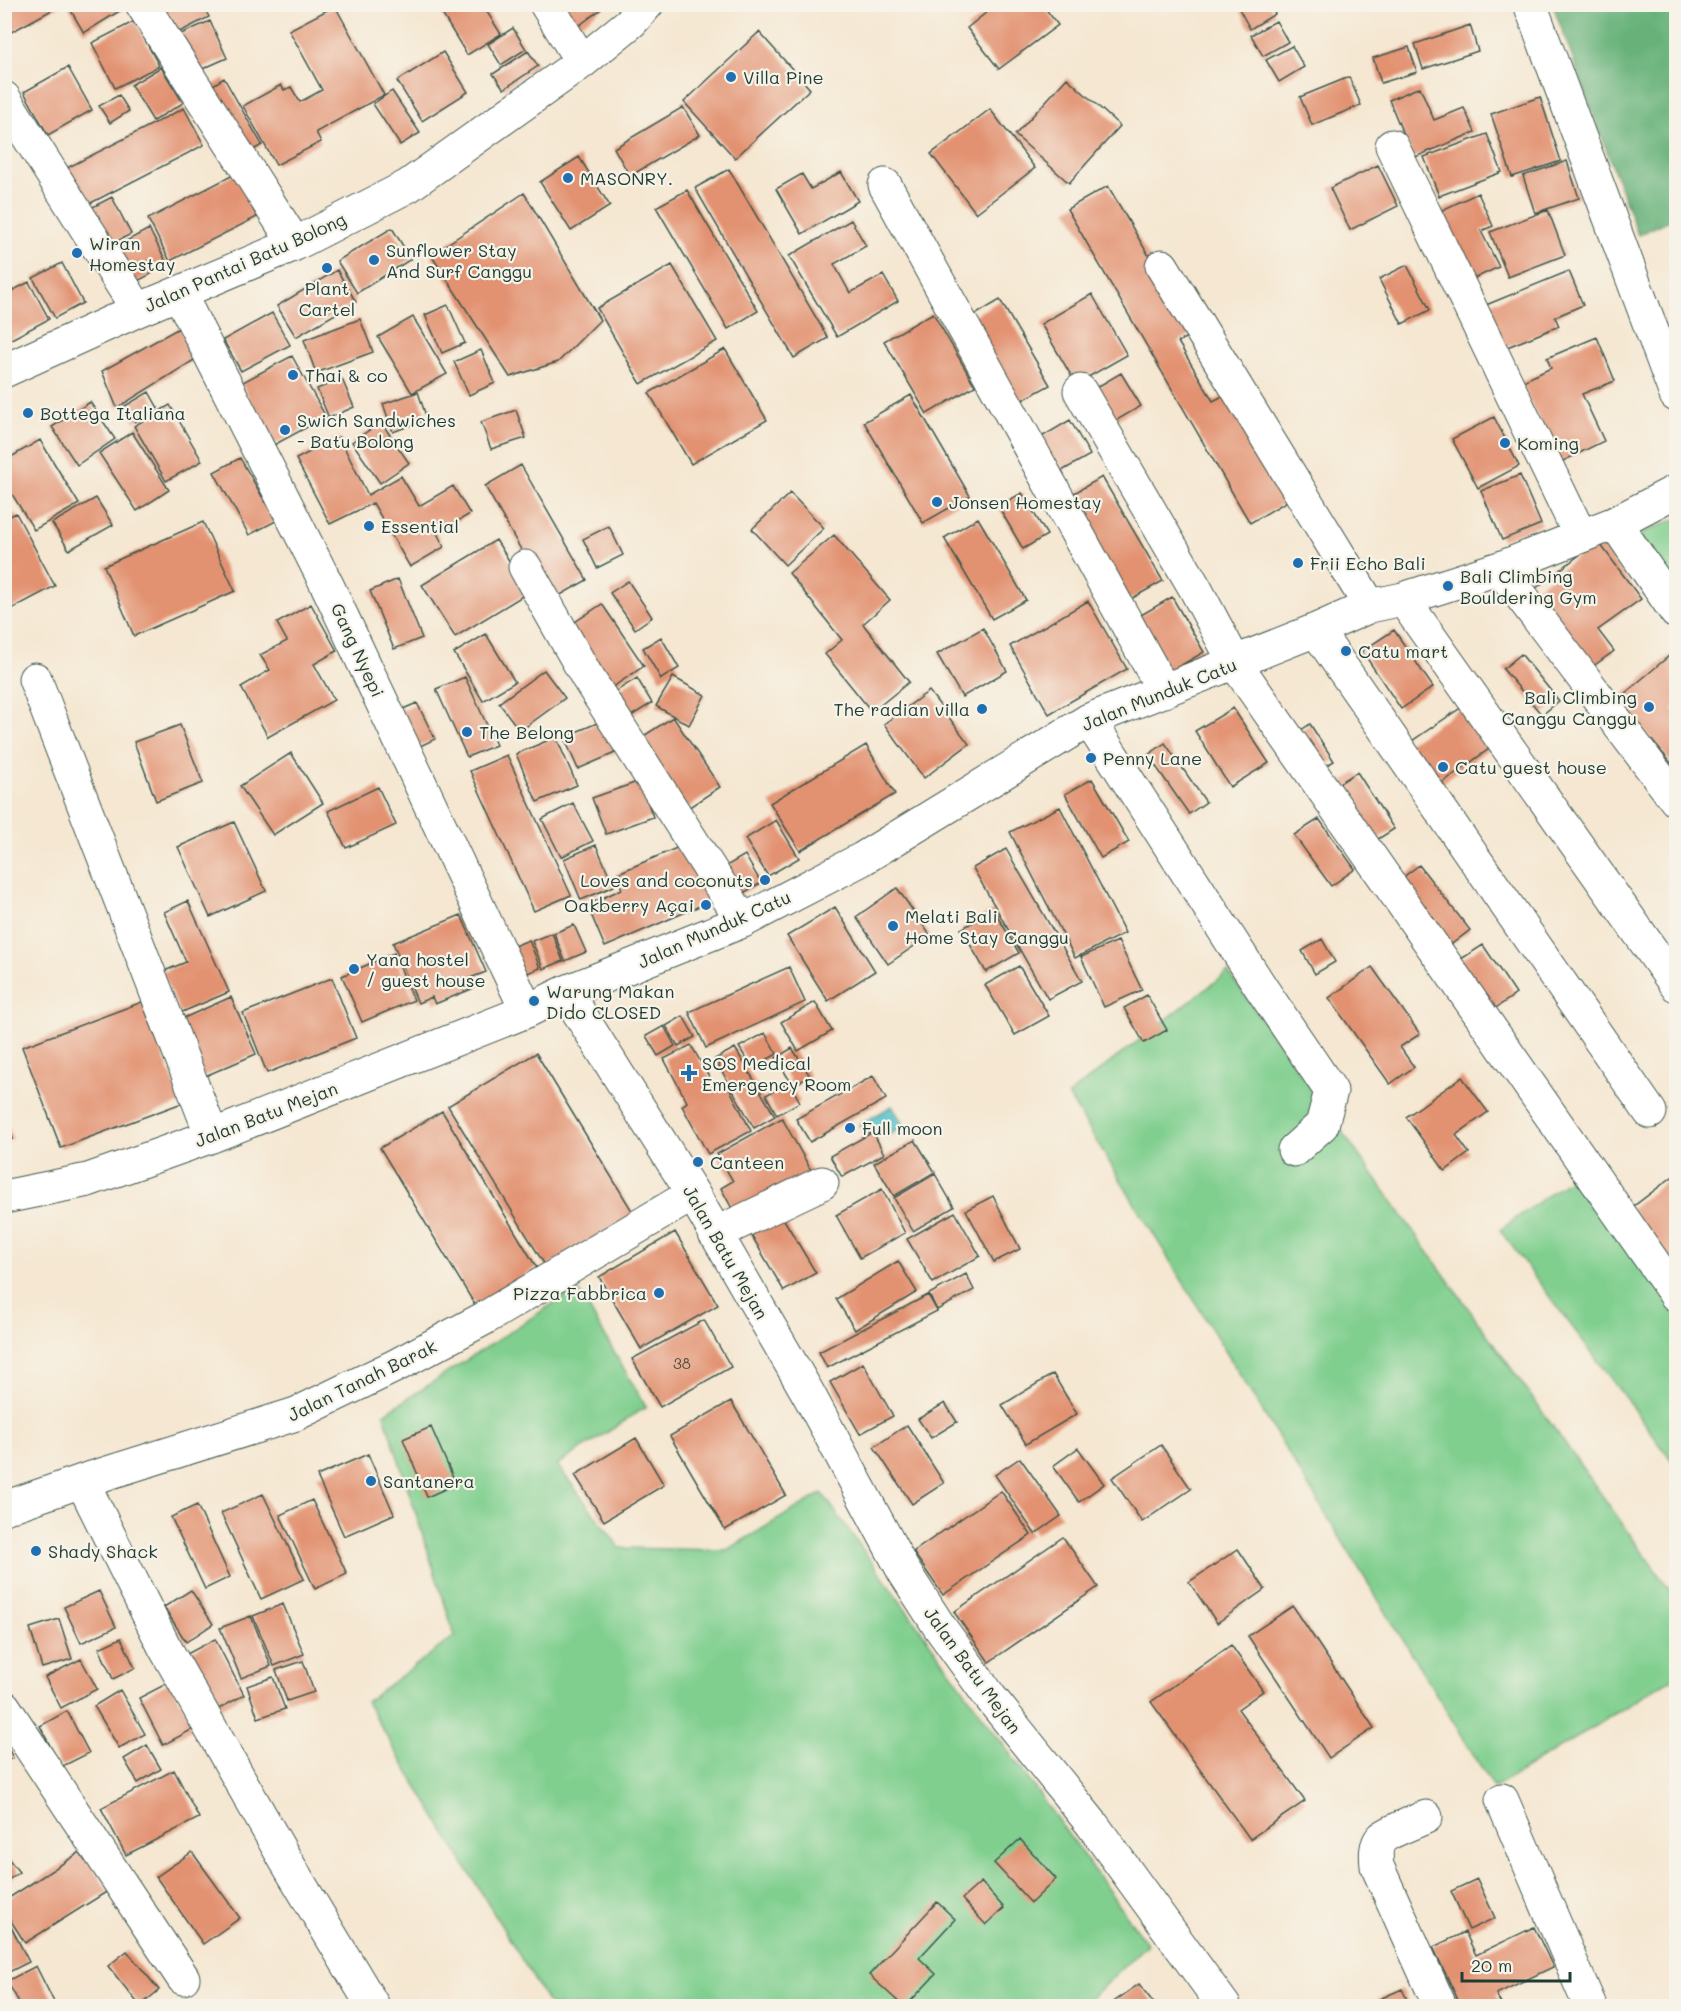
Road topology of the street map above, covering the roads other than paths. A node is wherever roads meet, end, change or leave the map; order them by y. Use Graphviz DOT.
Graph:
graph roads {
  1 [pos="142,4"];
  2 [pos="546,4"];
  3 [pos="647,4"];
  4 [pos="1530,4"];
  5 [pos="582,62"];
  6 [pos="4,98"];
  7 [pos="1392,146"];
  8 [pos="885,185"];
  9 [pos="294,244"];
  10 [pos="1162,266"];
  11 [pos="179,293"];
  12 [pos="138,310"];
  13 [pos="6,368"];
  14 [pos="1080,391"];
  15 [pos="1677,395"];
  16 [pos="1677,491"];
  17 [pos="1615,523"];
  18 [pos="1580,535"];
  19 [pos="525,567"];
  20 [pos="1500,568"];
  21 [pos="1403,599"];
  22 [pos="1370,606"];
  23 [pos="1677,612"];
  24 [pos="1316,630"];
  25 [pos="1235,663"];
  26 [pos="35,679"];
  27 [pos="1164,691"];
  28 [pos="1089,720"];
  29 [pos="1677,800"];
  30 [pos="743,921"];
  31 [pos="1677,985"];
  32 [pos="566,992"];
  33 [pos="527,1011"];
  34 [pos="1650,1112"];
  35 [pos="212,1136"];
  36 [pos="1294,1150"];
  37 [pos="822,1183"];
  38 [pos="693,1194"];
  39 [pos="4,1197"];
  40 [pos="715,1234"];
  41 [pos="1677,1295"];
  42 [pos="82,1481"];
  43 [pos="4,1508"];
  44 [pos="4,1707"];
  45 [pos="1502,1800"];
  46 [pos="1426,1817"];
  47 [pos="183,1978"];
  48 [pos="374,2007"];
  49 [pos="1224,2007"];
  50 [pos="1440,2007"];
  51 [pos="1590,2007"];
  1 -- 9 [label="street"];
  2 -- 5 [label="street"];
  3 -- 5 [label="street, Jalan Pantai Batu Bolong"];
  4 -- 15 [label="street"];
  5 -- 9 [label="street, Jalan Pantai Batu Bolong"];
  6 -- 12 [label="street"];
  7 -- 18 [label="street"];
  8 -- 27 [label="street"];
  9 -- 11 [label="street, Jalan Pantai Batu Bolong"];
  10 -- 22 [label="street"];
  11 -- 12 [label="street, Jalan Pantai Batu Bolong"];
  11 -- 33 [label="street, Gang Nyepi"];
  12 -- 13 [label="street, Jalan Pantai Batu Bolong"];
  14 -- 25 [label="street"];
  16 -- 17 [label="street, Jalan Munduk Catu"];
  17 -- 18 [label="street, Jalan Munduk Catu"];
  17 -- 23 [label="street"];
  18 -- 20 [label="street, Jalan Munduk Catu"];
  19 -- 30 [label="street"];
  20 -- 21 [label="street, Jalan Munduk Catu"];
  20 -- 29 [label="street"];
  21 -- 22 [label="street, Jalan Munduk Catu"];
  21 -- 31 [label="street"];
  22 -- 24 [label="street, Jalan Munduk Catu"];
  24 -- 25 [label="street, Jalan Munduk Catu"];
  24 -- 34 [label="street"];
  25 -- 27 [label="street, Jalan Munduk Catu"];
  25 -- 41 [label="street"];
  26 -- 35 [label="street"];
  27 -- 28 [label="street, Jalan Munduk Catu"];
  28 -- 30 [label="street, Jalan Munduk Catu"];
  28 -- 36 [label="street"];
  30 -- 32 [label="street, Jalan Munduk Catu"];
  32 -- 33 [label="street, Jalan Batu Mejan"];
  32 -- 38 [label="street, Jalan Batu Mejan"];
  33 -- 35 [label="street, Jalan Batu Mejan"];
  35 -- 39 [label="street, Jalan Batu Mejan"];
  37 -- 40 [label="street"];
  38 -- 40 [label="street, Jalan Batu Mejan"];
  38 -- 42 [label="street, Jalan Tanah Barak"];
  40 -- 49 [label="street, Jalan Batu Mejan"];
  42 -- 43 [label="street, Jalan Tanah Barak"];
  42 -- 48 [label="street"];
  44 -- 47 [label="street"];
  45 -- 51 [label="street"];
  46 -- 50 [label="street"];
}
